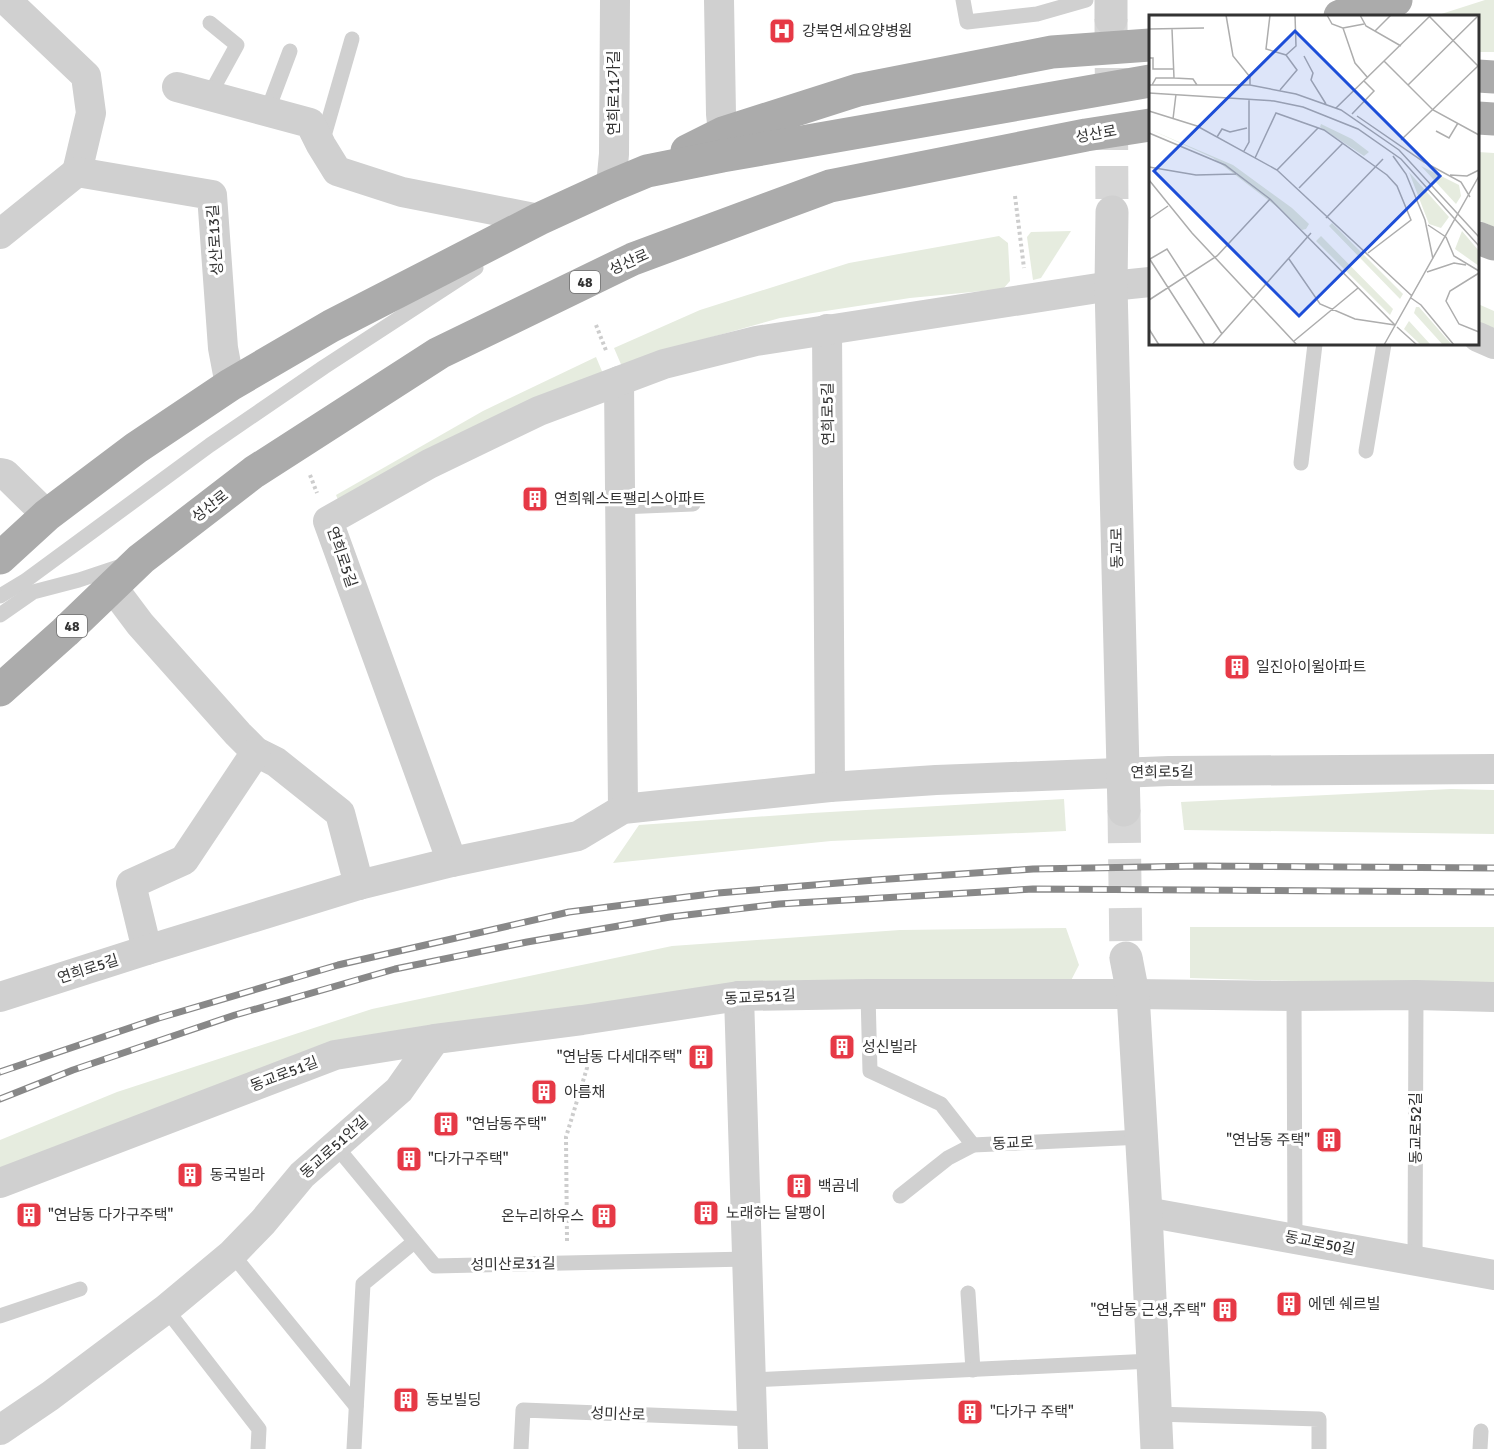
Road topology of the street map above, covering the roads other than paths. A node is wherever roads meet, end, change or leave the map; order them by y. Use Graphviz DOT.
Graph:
graph roads {
  1 [pos="6,0"];
  2 [pos="615,0"];
  3 [pos="719,0"];
  4 [pos="963,0"];
  5 [pos="1396,0"];
  6 [pos="1103,6"];
  7 [pos="1344,15"];
  8 [pos="210,23"];
  9 [pos="352,39"];
  10 [pos="1149,45"];
  11 [pos="290,51"];
  12 [pos="1479,76"];
  13 [pos="1494,77"];
  14 [pos="1149,81"];
  15 [pos="177,87"];
  16 [pos="209,96"];
  17 [pos="267,112"];
  18 [pos="1479,118"];
  19 [pos="1494,119"];
  20 [pos="1149,124"];
  21 [pos="723,133"];
  22 [pos="1086,135"];
  23 [pos="1149,145"];
  24 [pos="321,146"];
  25 [pos="647,171"];
  26 [pos="77,172"];
  27 [pos="611,186"];
  28 [pos="574,204"];
  29 [pos="1112,212"];
  30 [pos="539,219"];
  31 [pos="0,234"];
  32 [pos="1479,238"];
  33 [pos="1494,244"];
  34 [pos="1149,282"];
  35 [pos="1111,286"];
  36 [pos="827,329"];
  37 [pos="1479,337"];
  38 [pos="1494,344"];
  39 [pos="1315,345"];
  40 [pos="1384,345"];
  41 [pos="618,381"];
  42 [pos="230,385"];
  43 [pos="1366,451"];
  44 [pos="1301,463"];
  45 [pos="0,473"];
  46 [pos="693,504"];
  47 [pos="620,507"];
  48 [pos="47,515"];
  49 [pos="0,558"];
  50 [pos="141,559"];
  51 [pos="113,588"];
  52 [pos="0,596"];
  53 [pos="0,615"];
  54 [pos="0,690"];
  55 [pos="256,752"];
  56 [pos="1494,769"];
  57 [pos="1123,772"];
  58 [pos="830,787"];
  59 [pos="623,809"];
  60 [pos="1124,810"];
  61 [pos="452,862"];
  62 [pos="359,885"];
  63 [pos="147,950"];
  64 [pos="1126,958"];
  65 [pos="868,994"];
  66 [pos="1133,994"];
  67 [pos="1416,995"];
  68 [pos="739,996"];
  69 [pos="1294,996"];
  70 [pos="0,997"];
  71 [pos="1494,997"];
  72 [pos="435,1039"];
  73 [pos="1142,1137"];
  74 [pos="335,1144"];
  75 [pos="973,1145"];
  76 [pos="0,1183"];
  77 [pos="900,1196"];
  78 [pos="1146,1212"];
  79 [pos="1295,1239"];
  80 [pos="414,1242"];
  81 [pos="232,1254"];
  82 [pos="748,1259"];
  83 [pos="1415,1261"];
  84 [pos="1494,1275"];
  85 [pos="80,1289"];
  86 [pos="968,1293"];
  87 [pos="166,1309"];
  88 [pos="0,1316"];
  89 [pos="1152,1361"];
  90 [pos="973,1370"];
  91 [pos="751,1380"];
  92 [pos="356,1406"];
  93 [pos="1155,1414"];
  94 [pos="752,1419"];
  95 [pos="0,1430"];
  96 [pos="1481,1431"];
  97 [pos="258,1449"];
  98 [pos="354,1449"];
  99 [pos="521,1449"];
  100 [pos="753,1449"];
  101 [pos="1157,1449"];
  102 [pos="1319,1449"];
  103 [pos="1480,1449"];
  1 -- 26 [label="street"];
  2 -- 27 [label="street, 연희로11가길"];
  3 -- 21 [label="street"];
  4 -- 6 [label="lane"];
  5 -- 7 [label="main road"];
  8 -- 16 [label="lane"];
  9 -- 24 [label="lane"];
  10 -- 21 [label="main road"];
  11 -- 17 [label="lane"];
  12 -- 13 [label="main road"];
  14 -- 25 [label="main road"];
  15 -- 16 [label="street"];
  16 -- 17 [label="street"];
  17 -- 24 [label="street"];
  18 -- 19 [label="main road"];
  20 -- 22 [label="main road, 성산로 / 48"];
  21 -- 25 [label="main road"];
  22 -- 23 [label="main road"];
  22 -- 50 [label="main road, 성산로 / 48"];
  24 -- 30 [label="street"];
  25 -- 27 [label="main road"];
  26 -- 31 [label="street"];
  26 -- 42 [label="street, 성산로13길"];
  27 -- 28 [label="main road"];
  28 -- 30 [label="main road"];
  28 -- 52 [label="lane"];
  29 -- 35 [label="street, 동교로"];
  30 -- 42 [label="main road"];
  32 -- 33 [label="main road"];
  34 -- 35 [label="street"];
  35 -- 36 [label="street, 연희로5길"];
  35 -- 57 [label="street, 동교로"];
  36 -- 41 [label="street, 연희로5길"];
  36 -- 58 [label="street, 연희로5길"];
  37 -- 38 [label="street"];
  39 -- 44 [label="lane"];
  40 -- 43 [label="lane"];
  41 -- 47 [label="street"];
  41 -- 61 [label="street, 연희로5길"];
  42 -- 48 [label="main road"];
  45 -- 48 [label="street"];
  46 -- 47 [label="lane"];
  47 -- 59 [label="street"];
  48 -- 49 [label="main road"];
  50 -- 51 [label="main road, 성산로 / 48"];
  50 -- 53 [label="lane"];
  51 -- 54 [label="main road, 성산로 / 48"];
  51 -- 55 [label="street"];
  55 -- 62 [label="street"];
  55 -- 63 [label="street"];
  56 -- 57 [label="street, 연희로5길"];
  57 -- 58 [label="street, 연희로5길"];
  57 -- 60 [label="street, 동교로"];
  58 -- 59 [label="street, 연희로5길"];
  59 -- 61 [label="street, 연희로5길"];
  61 -- 62 [label="street, 연희로5길"];
  62 -- 63 [label="street, 연희로5길"];
  63 -- 70 [label="street, 연희로5길"];
  64 -- 66 [label="street"];
  65 -- 66 [label="street, 동교로51길"];
  65 -- 68 [label="street, 동교로51길"];
  65 -- 75 [label="lane"];
  66 -- 69 [label="street"];
  66 -- 73 [label="street"];
  67 -- 69 [label="street"];
  67 -- 71 [label="street"];
  67 -- 83 [label="lane, 동교로52길"];
  68 -- 72 [label="street, 동교로51길"];
  68 -- 82 [label="street"];
  69 -- 79 [label="lane"];
  72 -- 74 [label="street, 동교로51안길"];
  72 -- 76 [label="street, 동교로51길"];
  73 -- 75 [label="lane, 동교로"];
  73 -- 78 [label="street"];
  74 -- 80 [label="lane, 성미산로31길"];
  74 -- 81 [label="street, 동교로51안길"];
  75 -- 77 [label="lane, 동교로"];
  78 -- 79 [label="street, 동교로50길"];
  78 -- 89 [label="street"];
  79 -- 83 [label="street, 동교로50길"];
  80 -- 82 [label="lane, 성미산로31길"];
  80 -- 92 [label="lane"];
  81 -- 87 [label="street, 동교로51안길"];
  81 -- 92 [label="lane"];
  82 -- 91 [label="street"];
  83 -- 84 [label="street, 동교로50길"];
  85 -- 88 [label="lane"];
  86 -- 90 [label="lane"];
  87 -- 95 [label="street, 동교로51안길"];
  87 -- 97 [label="lane"];
  89 -- 90 [label="lane"];
  89 -- 93 [label="street"];
  90 -- 91 [label="lane"];
  91 -- 94 [label="street"];
  92 -- 98 [label="lane"];
  93 -- 101 [label="street"];
  93 -- 102 [label="lane"];
  94 -- 99 [label="lane, 성미산로"];
  94 -- 100 [label="street"];
  96 -- 103 [label="lane"];
}
